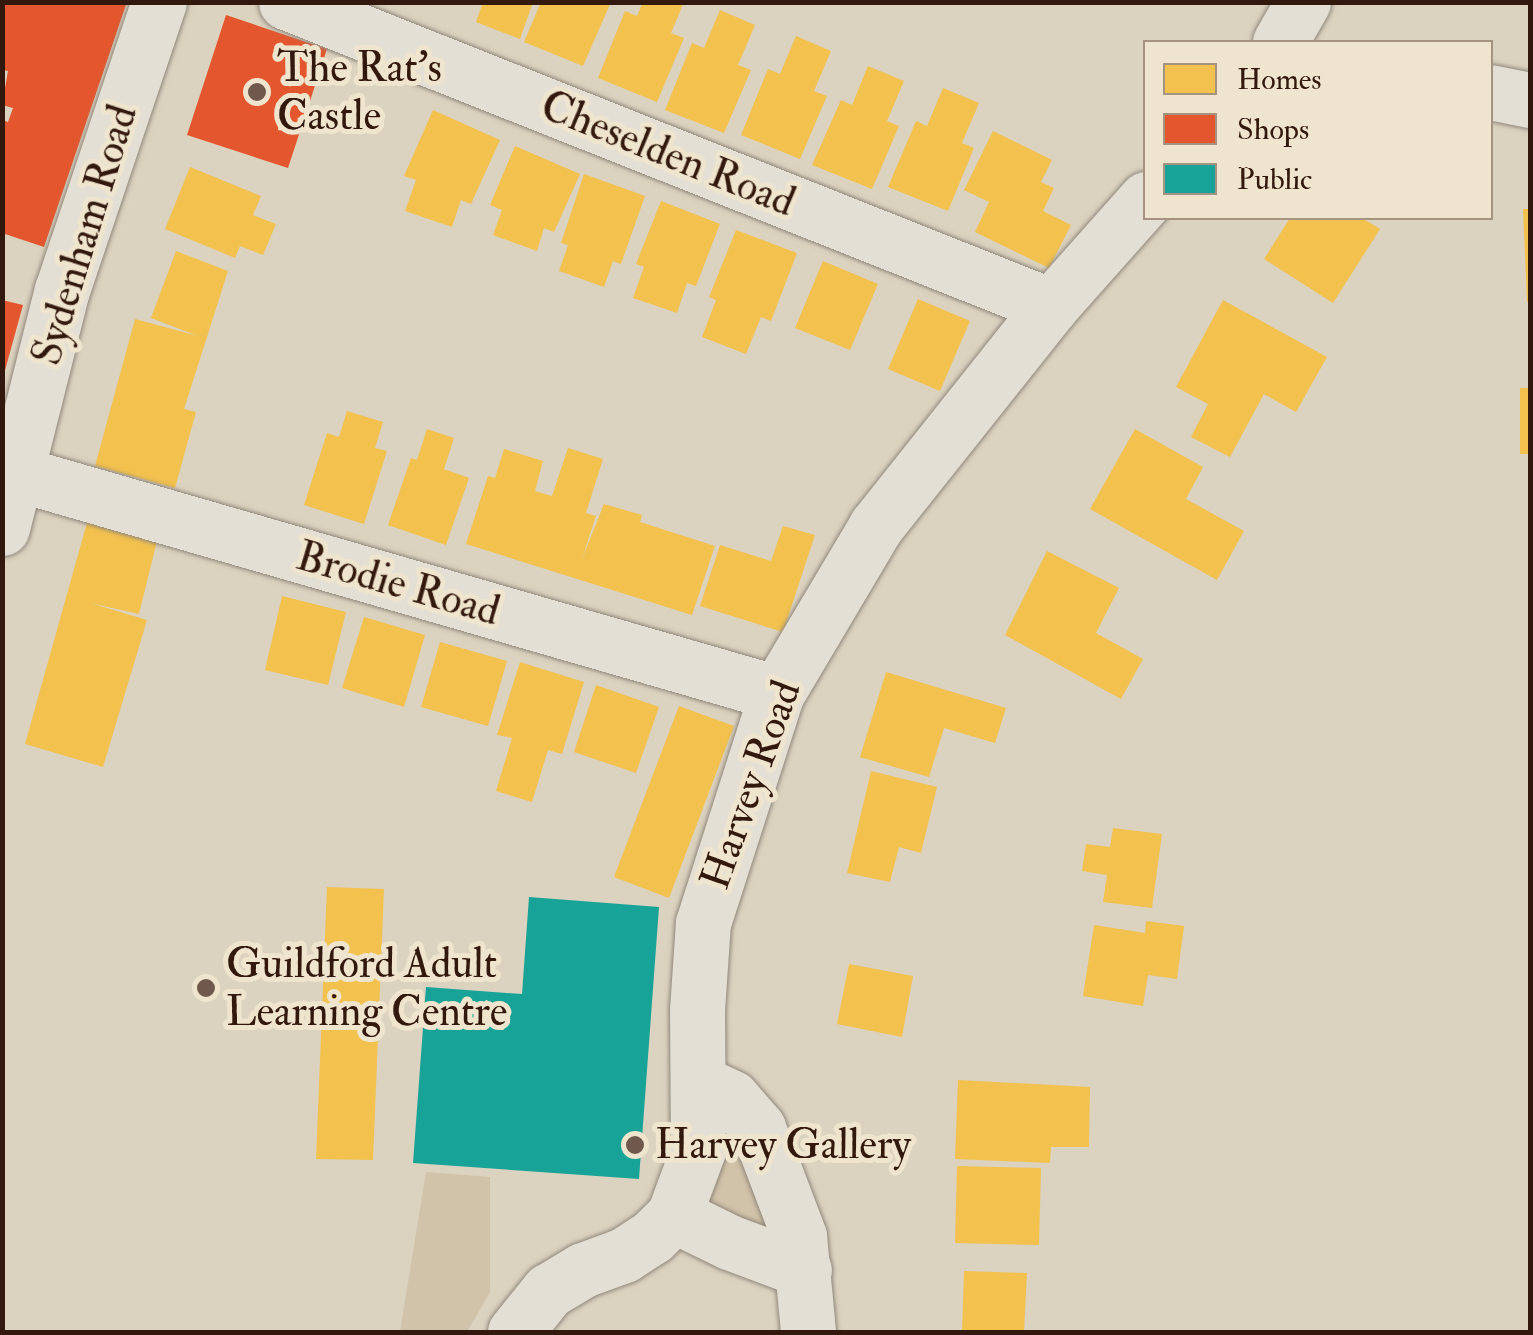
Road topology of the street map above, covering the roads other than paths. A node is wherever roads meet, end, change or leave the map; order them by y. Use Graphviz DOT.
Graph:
graph roads {
  1 [pos="159,2"];
  2 [pos="286,2"];
  3 [pos="1303,2"];
  4 [pos="1281,40"];
  5 [pos="1493,93"];
  6 [pos="1530,100"];
  7 [pos="1143,201"];
  8 [pos="1051,306"];
  9 [pos="19,474"];
  10 [pos="2,528"];
  11 [pos="777,693"];
  12 [pos="700,1083"];
  13 [pos="674,1214"];
  14 [pos="804,1270"];
  15 [pos="514,1332"];
  16 [pos="808,1332"];
  1 -- 9 [label="street, Sydenham Road"];
  2 -- 8 [label="street, Cheselden Road"];
  3 -- 4 [label="street"];
  5 -- 6 [label="street"];
  7 -- 8 [label="street, Harvey Road"];
  8 -- 11 [label="street, Harvey Road"];
  9 -- 10 [label="street, Sydenham Road"];
  9 -- 11 [label="street, Brodie Road"];
  11 -- 12 [label="street, Harvey Road"];
  12 -- 13 [label="street, Harvey Road"];
  12 -- 14 [label="street"];
  13 -- 14 [label="street"];
  13 -- 15 [label="street"];
  14 -- 16 [label="street"];
}
